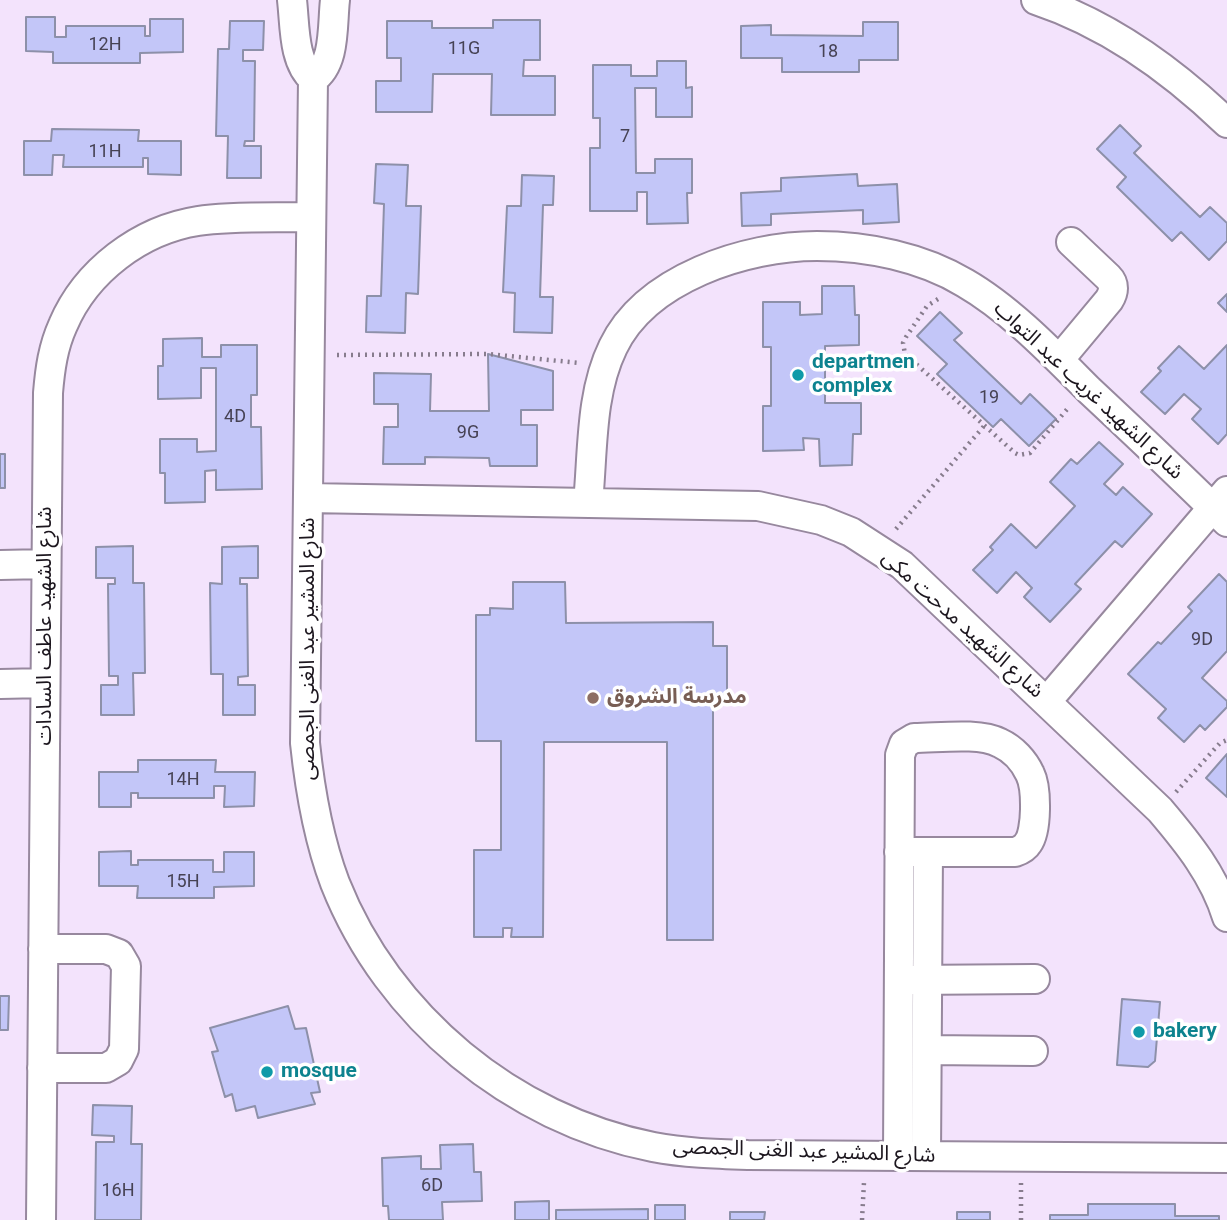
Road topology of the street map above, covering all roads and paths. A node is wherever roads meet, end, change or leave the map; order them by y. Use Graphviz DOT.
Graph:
graph roads {
  1 [pos="292,0"];
  2 [pos="335,0"];
  3 [pos="1036,0"];
  4 [pos="313,79"];
  5 [pos="1227,123"];
  6 [pos="311,217"];
  7 [pos="1071,242"];
  8 [pos="966,283"];
  9 [pos="310,355"];
  10 [pos="1059,360"];
  11 [pos="605,365"];
  12 [pos="1087,387"];
  13 [pos="984,426"];
  14 [pos="308,498"];
  15 [pos="588,503"];
  16 [pos="1222,506"];
  17 [pos="879,548"];
  18 [pos="0,565"];
  19 [pos="46,565"];
  20 [pos="45,683"];
  21 [pos="0,684"];
  22 [pos="1047,701"];
  23 [pos="1227,740"];
  24 [pos="1160,810"];
  25 [pos="899,852"];
  26 [pos="928,852"];
  27 [pos="1227,917"];
  28 [pos="43,949"];
  29 [pos="1035,979"];
  30 [pos="899,980"];
  31 [pos="927,980"];
  32 [pos="927,1050"];
  33 [pos="1033,1051"];
  34 [pos="42,1068"];
  35 [pos="865,1155"];
  36 [pos="898,1155"];
  37 [pos="926,1156"];
  38 [pos="1021,1156"];
  39 [pos="1227,1157"];
  40 [pos="41,1220"];
  41 [pos="862,1220"];
  42 [pos="1021,1220"];
  1 -- 4 [label="street, شارع المشير عبد الغنى الجمصى"];
  2 -- 4 [label="street, شارع المشير عبد الغنى الجمصى"];
  3 -- 5 [label="street"];
  4 -- 6 [label="street, شارع المشير عبد الغنى الجمصى"];
  6 -- 9 [label="street, شارع المشير عبد الغنى الجمصى"];
  6 -- 19 [label="street, شارع الشهيد عاطف السادات"];
  7 -- 10 [label="street"];
  8 -- 10 [label="street, شارع الشهيد غريب عبد التواب"];
  8 -- 11 [label="street, شارع الشهيد غريب عبد التواب"];
  8 -- 13 [label="path"];
  9 -- 11 [label="path"];
  9 -- 14 [label="street, شارع المشير عبد الغنى الجمصى"];
  10 -- 12 [label="street, شارع الشهيد غريب عبد التواب"];
  11 -- 15 [label="street, شارع الشهيد غريب عبد التواب"];
  12 -- 13 [label="path"];
  12 -- 16 [label="street, شارع الشهيد غريب عبد التواب"];
  13 -- 17 [label="path"];
  14 -- 15 [label="street, شارع الشهيد مدحت مكى"];
  14 -- 35 [label="street, شارع المشير عبد الغنى الجمصى"];
  15 -- 17 [label="street, شارع الشهيد مدحت مكى"];
  16 -- 22 [label="street"];
  17 -- 22 [label="street, شارع الشهيد مدحت مكى"];
  18 -- 19 [label="street"];
  19 -- 20 [label="street, شارع الشهيد عاطف السادات"];
  20 -- 21 [label="street"];
  20 -- 28 [label="street, شارع الشهيد عاطف السادات"];
  22 -- 24 [label="street, شارع الشهيد مدحت مكى"];
  23 -- 24 [label="path"];
  24 -- 27 [label="street, شارع الشهيد مدحت مكى"];
  25 -- 26 [label="street"];
  25 -- 26 [label="street"];
  25 -- 30 [label="street"];
  26 -- 31 [label="street"];
  28 -- 34 [label="street, شارع الشهيد عاطف السادات"];
  28 -- 34 [label="street"];
  29 -- 31 [label="street"];
  30 -- 31 [label="street"];
  30 -- 36 [label="street"];
  31 -- 32 [label="street"];
  32 -- 33 [label="street"];
  32 -- 37 [label="street"];
  34 -- 40 [label="street, شارع الشهيد عاطف السادات"];
  35 -- 36 [label="street, شارع المشير عبد الغنى الجمصى"];
  35 -- 41 [label="path"];
  36 -- 37 [label="street, شارع المشير عبد الغنى الجمصى"];
  37 -- 38 [label="street, شارع المشير عبد الغنى الجمصى"];
  38 -- 39 [label="street, شارع المشير عبد الغنى الجمصى"];
  38 -- 42 [label="path"];
}
